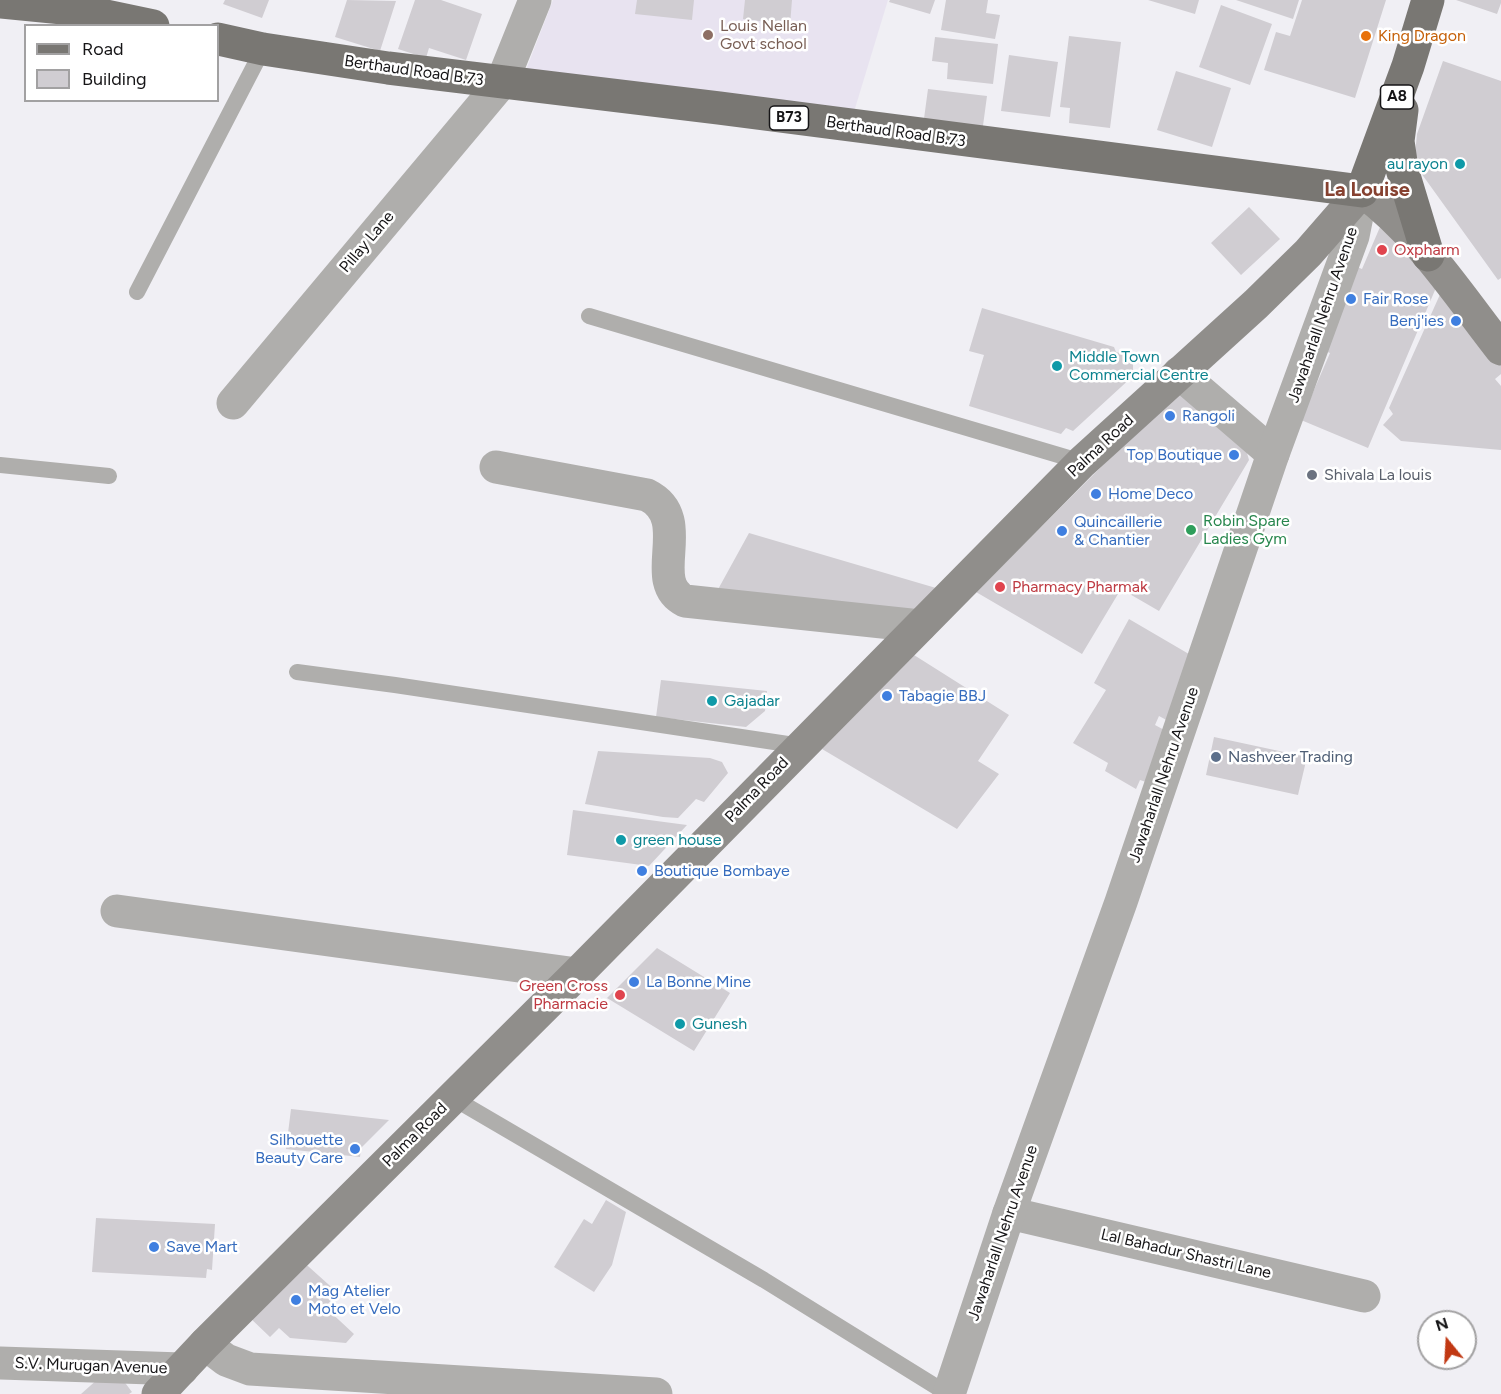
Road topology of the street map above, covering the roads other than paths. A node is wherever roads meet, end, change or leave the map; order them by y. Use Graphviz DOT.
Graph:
graph roads {
  1 [pos="534,0"];
  2 [pos="1428,0"];
  3 [pos="0,2"];
  4 [pos="144,24"];
  5 [pos="219,39"];
  6 [pos="263,49"];
  7 [pos="1408,66"];
  8 [pos="502,82"];
  9 [pos="1362,191"];
  10 [pos="1428,255"];
  11 [pos="137,292"];
  12 [pos="589,316"];
  13 [pos="1501,349"];
  14 [pos="1179,373"];
  15 [pos="233,403"];
  16 [pos="1274,454"];
  17 [pos="1083,462"];
  18 [pos="0,465"];
  19 [pos="496,467"];
  20 [pos="109,476"];
  21 [pos="920,626"];
  22 [pos="297,672"];
  23 [pos="801,746"];
  24 [pos="117,911"];
  25 [pos="577,974"];
  26 [pos="453,1098"];
  27 [pos="1009,1213"];
  28 [pos="1364,1296"];
  29 [pos="205,1344"];
  30 [pos="0,1363"];
  31 [pos="183,1369"];
  32 [pos="158,1394"];
  33 [pos="656,1394"];
  34 [pos="948,1394"];
  1 -- 8 [label="street, Pillay Lane"];
  2 -- 7 [label="main road, A8"];
  3 -- 4 [label="main road"];
  5 -- 6 [label="main road, Berthaud Road B.73 / B73"];
  6 -- 8 [label="main road, Berthaud Road B.73 / B73"];
  6 -- 11 [label="lane"];
  7 -- 9 [label="main road, A8"];
  7 -- 10 [label="main road"];
  8 -- 9 [label="main road, Berthaud Road B.73 / B73"];
  8 -- 15 [label="street, Pillay Lane"];
  9 -- 10 [label="main road"];
  9 -- 14 [label="main road, Palma Road"];
  9 -- 16 [label="street, Jawaharlall Nehru Avenue"];
  10 -- 13 [label="main road"];
  12 -- 17 [label="lane"];
  14 -- 16 [label="street"];
  14 -- 17 [label="main road, Palma Road"];
  16 -- 27 [label="street, Jawaharlall Nehru Avenue"];
  17 -- 21 [label="main road, Palma Road"];
  18 -- 20 [label="lane"];
  19 -- 21 [label="street"];
  21 -- 23 [label="main road, Palma Road"];
  22 -- 23 [label="lane"];
  23 -- 25 [label="main road, Palma Road"];
  24 -- 25 [label="street"];
  25 -- 26 [label="main road, Palma Road"];
  26 -- 29 [label="main road, Palma Road"];
  26 -- 34 [label="lane"];
  27 -- 28 [label="street, Lal Bahadur Shastri Lane"];
  27 -- 34 [label="street, Jawaharlall Nehru Avenue"];
  29 -- 31 [label="main road, Palma Road"];
  29 -- 33 [label="street"];
  30 -- 31 [label="street, S.V. Murugan Avenue"];
  31 -- 32 [label="main road, Palma Road"];
}
